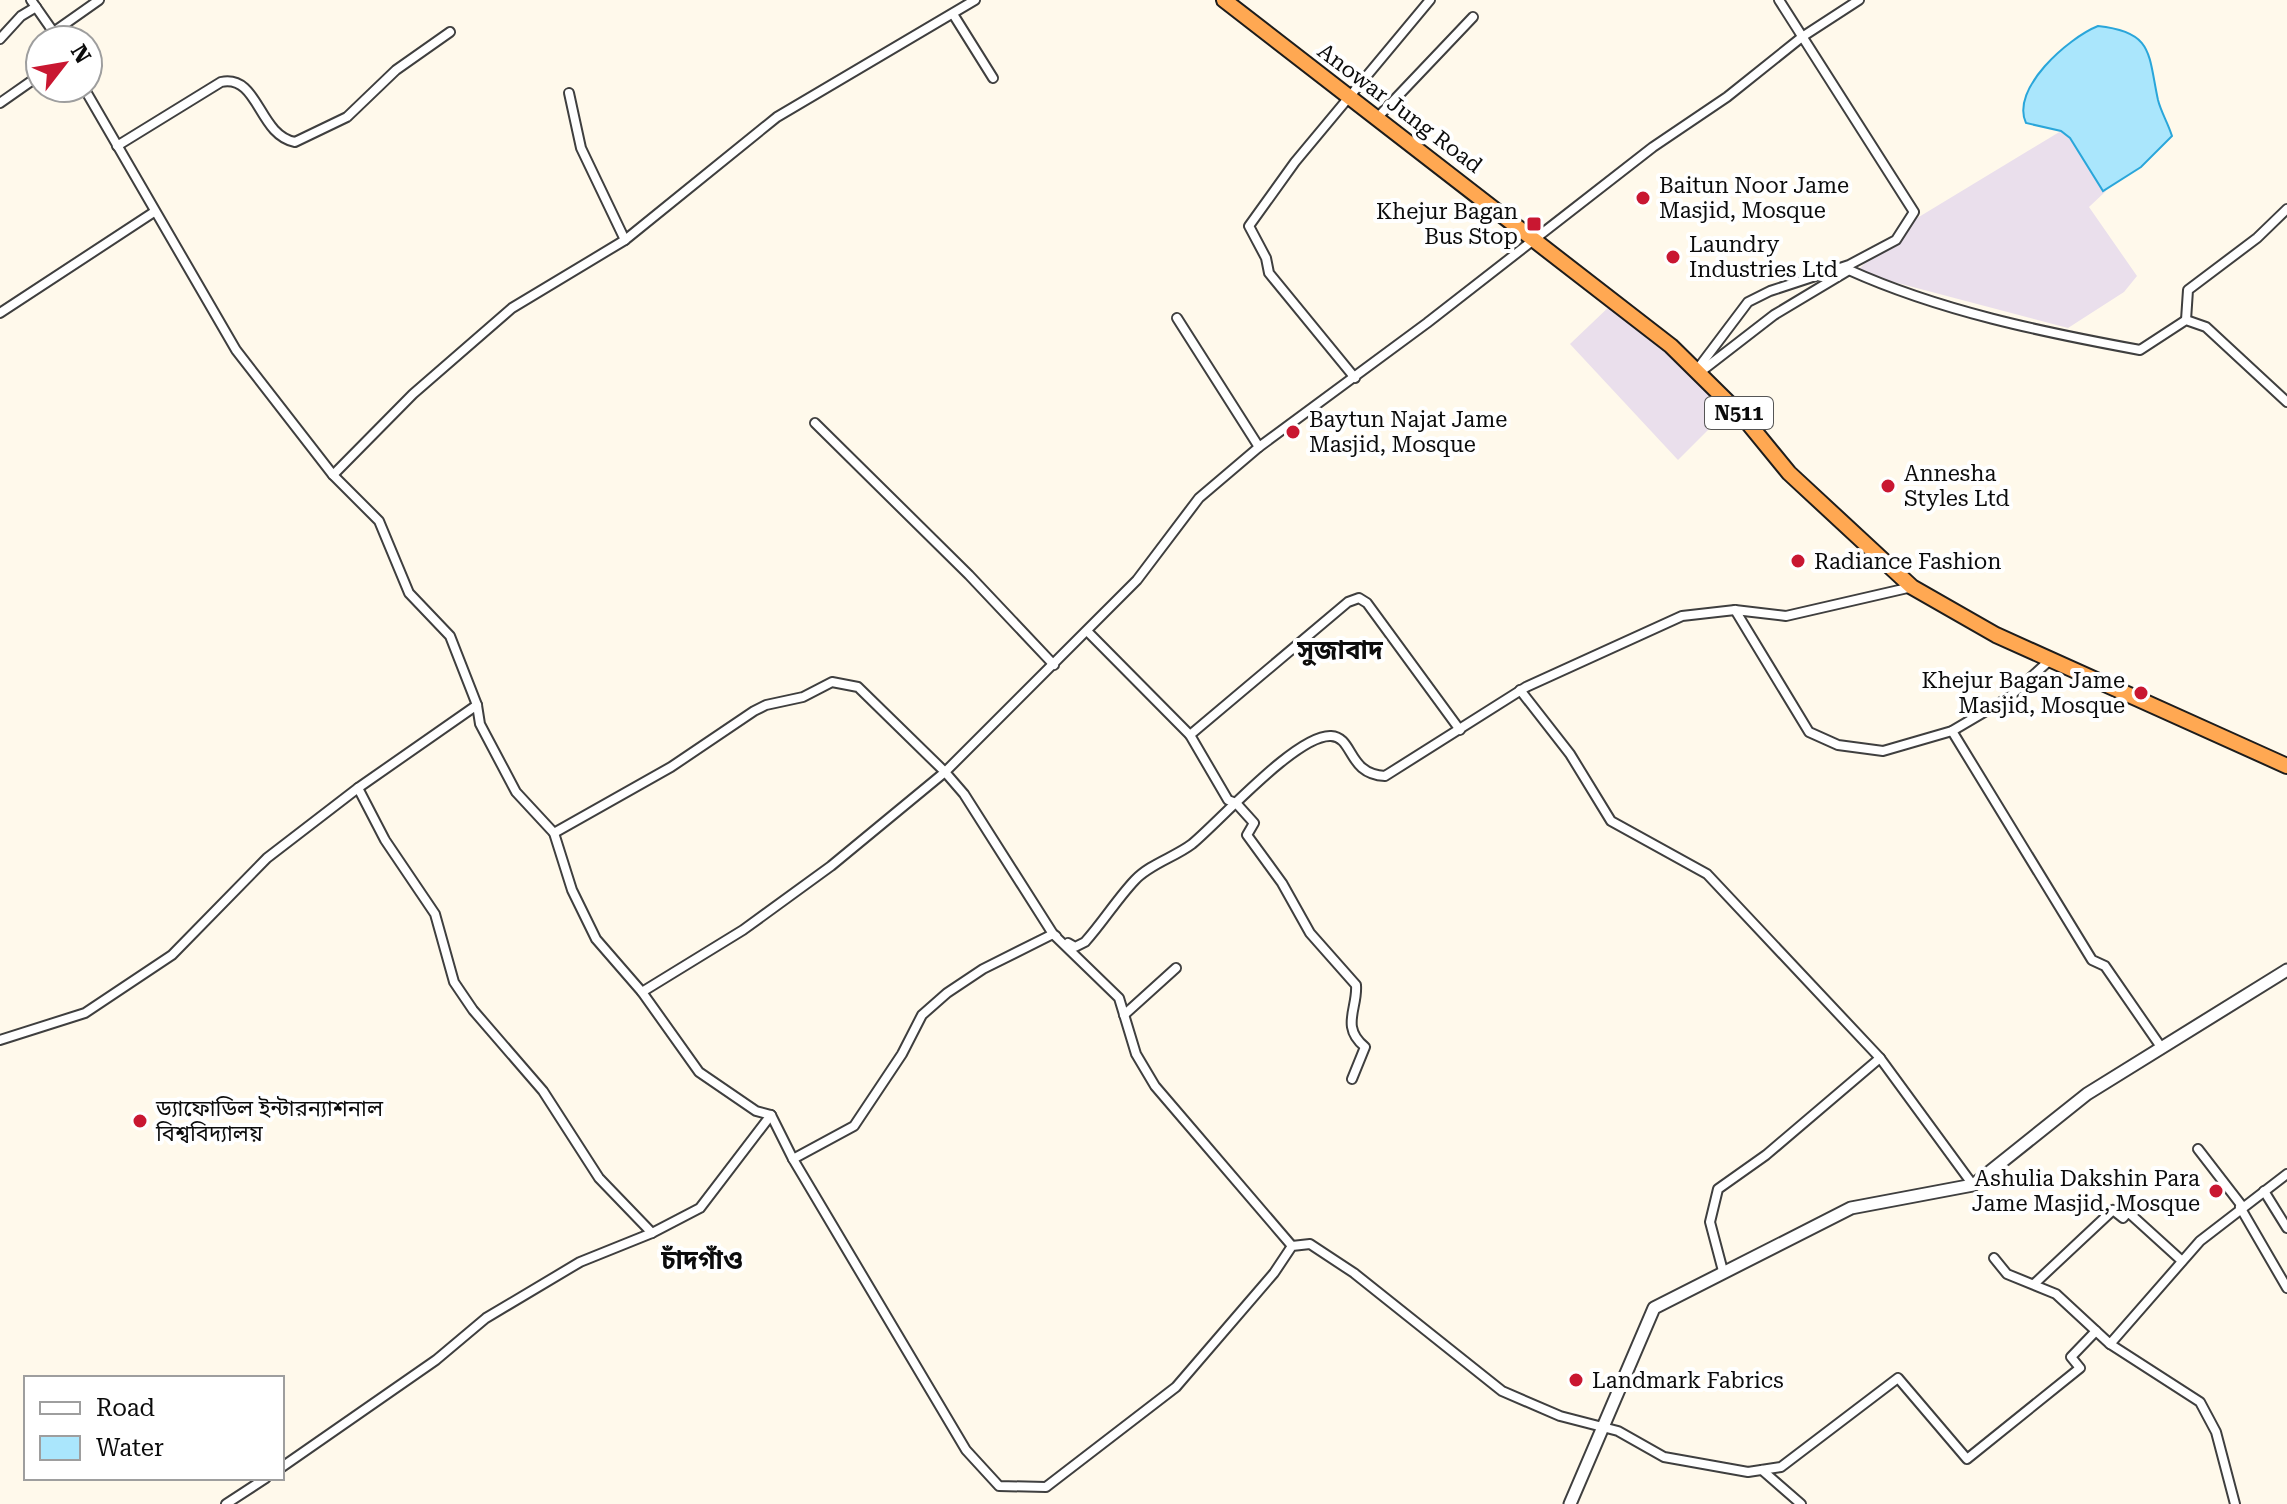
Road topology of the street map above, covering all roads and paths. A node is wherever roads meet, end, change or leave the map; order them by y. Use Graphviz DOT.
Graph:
graph roads {
  1 [pos="99,0"];
  2 [pos="975,0"];
  3 [pos="1224,0"];
  4 [pos="1430,0"];
  5 [pos="1779,0"];
  6 [pos="1859,0"];
  7 [pos="34,3"];
  8 [pos="953,14"];
  9 [pos="1473,17"];
  10 [pos="49,24"];
  11 [pos="71,24"];
  12 [pos="450,32"];
  13 [pos="1802,37"];
  14 [pos="0,39"];
  15 [pos="993,78"];
  16 [pos="24,86"];
  17 [pos="569,93"];
  18 [pos="1351,99"];
  19 [pos="0,103"];
  20 [pos="93,104"];
  21 [pos="1377,118"];
  22 [pos="117,146"];
  23 [pos="2287,209"];
  24 [pos="154,212"];
  25 [pos="1533,238"];
  26 [pos="625,240"];
  27 [pos="0,313"];
  28 [pos="1177,318"];
  29 [pos="2186,320"];
  30 [pos="1697,372"];
  31 [pos="1355,378"];
  32 [pos="2287,402"];
  33 [pos="815,423"];
  34 [pos="1259,447"];
  35 [pos="333,475"];
  36 [pos="1912,587"];
  37 [pos="1735,610"];
  38 [pos="1087,631"];
  39 [pos="2050,660"];
  40 [pos="1054,665"];
  41 [pos="1520,690"];
  42 [pos="477,705"];
  43 [pos="1460,730"];
  44 [pos="1952,731"];
  45 [pos="1190,735"];
  46 [pos="2287,766"];
  47 [pos="945,772"];
  48 [pos="358,788"];
  49 [pos="1236,803"];
  50 [pos="554,833"];
  51 [pos="1053,934"];
  52 [pos="1176,968"];
  53 [pos="2287,970"];
  54 [pos="642,992"];
  55 [pos="1124,1015"];
  56 [pos="0,1040"];
  57 [pos="2161,1047"];
  58 [pos="1880,1058"];
  59 [pos="1352,1079"];
  60 [pos="771,1115"];
  61 [pos="2198,1149"];
  62 [pos="793,1159"];
  63 [pos="2287,1174"];
  64 [pos="1973,1185"];
  65 [pos="2264,1191"];
  66 [pos="2241,1206"];
  67 [pos="2287,1228"];
  68 [pos="652,1233"];
  69 [pos="1292,1246"];
  70 [pos="1994,1258"];
  71 [pos="2182,1261"];
  72 [pos="1723,1271"];
  73 [pos="2034,1284"];
  74 [pos="2287,1288"];
  75 [pos="2096,1331"];
  76 [pos="2110,1344"];
  77 [pos="1604,1426"];
  78 [pos="284,1466"];
  79 [pos="1762,1470"];
  80 [pos="263,1480"];
  81 [pos="226,1504"];
  82 [pos="1570,1504"];
  83 [pos="1801,1504"];
  84 [pos="2235,1504"];
  1 -- 11 [label="street"];
  2 -- 8 [label="street"];
  3 -- 18 [label="highway, Anowar Jung Road / N511"];
  4 -- 18 [label="street"];
  5 -- 13 [label="street"];
  6 -- 13 [label="street"];
  7 -- 10 [label="street"];
  7 -- 14 [label="street"];
  8 -- 15 [label="street"];
  8 -- 26 [label="street"];
  9 -- 21 [label="street"];
  12 -- 22 [label="street"];
  13 -- 25 [label="street"];
  13 -- 30 [label="street"];
  16 -- 19 [label="street"];
  17 -- 26 [label="street"];
  18 -- 21 [label="highway, Anowar Jung Road / N511"];
  18 -- 31 [label="street"];
  20 -- 22 [label="street"];
  21 -- 25 [label="highway, Anowar Jung Road / N511"];
  22 -- 24 [label="street"];
  23 -- 29 [label="street"];
  24 -- 27 [label="street"];
  24 -- 35 [label="street"];
  25 -- 30 [label="highway, Anowar Jung Road / N511"];
  25 -- 31 [label="street"];
  26 -- 35 [label="street"];
  28 -- 34 [label="street"];
  29 -- 30 [label="street"];
  29 -- 32 [label="street"];
  30 -- 36 [label="highway, Anowar Jung Road / N511"];
  31 -- 34 [label="street"];
  33 -- 40 [label="street"];
  34 -- 38 [label="street"];
  35 -- 42 [label="street"];
  36 -- 37 [label="street"];
  36 -- 39 [label="highway, Anowar Jung Road / N511"];
  37 -- 41 [label="street"];
  37 -- 44 [label="street"];
  38 -- 40 [label="street"];
  38 -- 45 [label="street"];
  39 -- 44 [label="street"];
  39 -- 46 [label="highway, Anowar Jung Road / N511"];
  40 -- 47 [label="street"];
  41 -- 43 [label="street"];
  41 -- 58 [label="street"];
  42 -- 48 [label="street"];
  42 -- 50 [label="street"];
  43 -- 45 [label="street"];
  43 -- 49 [label="street"];
  44 -- 57 [label="street"];
  45 -- 49 [label="street"];
  47 -- 50 [label="street"];
  47 -- 51 [label="street"];
  47 -- 54 [label="street"];
  48 -- 56 [label="street"];
  48 -- 68 [label="street"];
  49 -- 51 [label="street"];
  49 -- 59 [label="street"];
  50 -- 54 [label="street"];
  51 -- 55 [label="street"];
  51 -- 62 [label="street"];
  52 -- 55 [label="street"];
  53 -- 57 [label="street"];
  54 -- 60 [label="street"];
  55 -- 69 [label="street"];
  57 -- 64 [label="street"];
  58 -- 64 [label="street"];
  58 -- 72 [label="street"];
  60 -- 62 [label="street"];
  60 -- 68 [label="street"];
  61 -- 66 [label="street"];
  62 -- 69 [label="street"];
  63 -- 65 [label="street"];
  64 -- 72 [label="street"];
  65 -- 66 [label="street"];
  65 -- 67 [label="street"];
  66 -- 71 [label="street"];
  66 -- 74 [label="street"];
  68 -- 78 [label="street"];
  69 -- 77 [label="street"];
  70 -- 73 [label="street"];
  71 -- 73 [label="street"];
  71 -- 76 [label="street"];
  72 -- 77 [label="street"];
  73 -- 75 [label="street"];
  75 -- 76 [label="street"];
  75 -- 79 [label="street"];
  76 -- 84 [label="street"];
  77 -- 79 [label="street"];
  77 -- 82 [label="street"];
  79 -- 83 [label="street"];
  80 -- 81 [label="street"];
}
